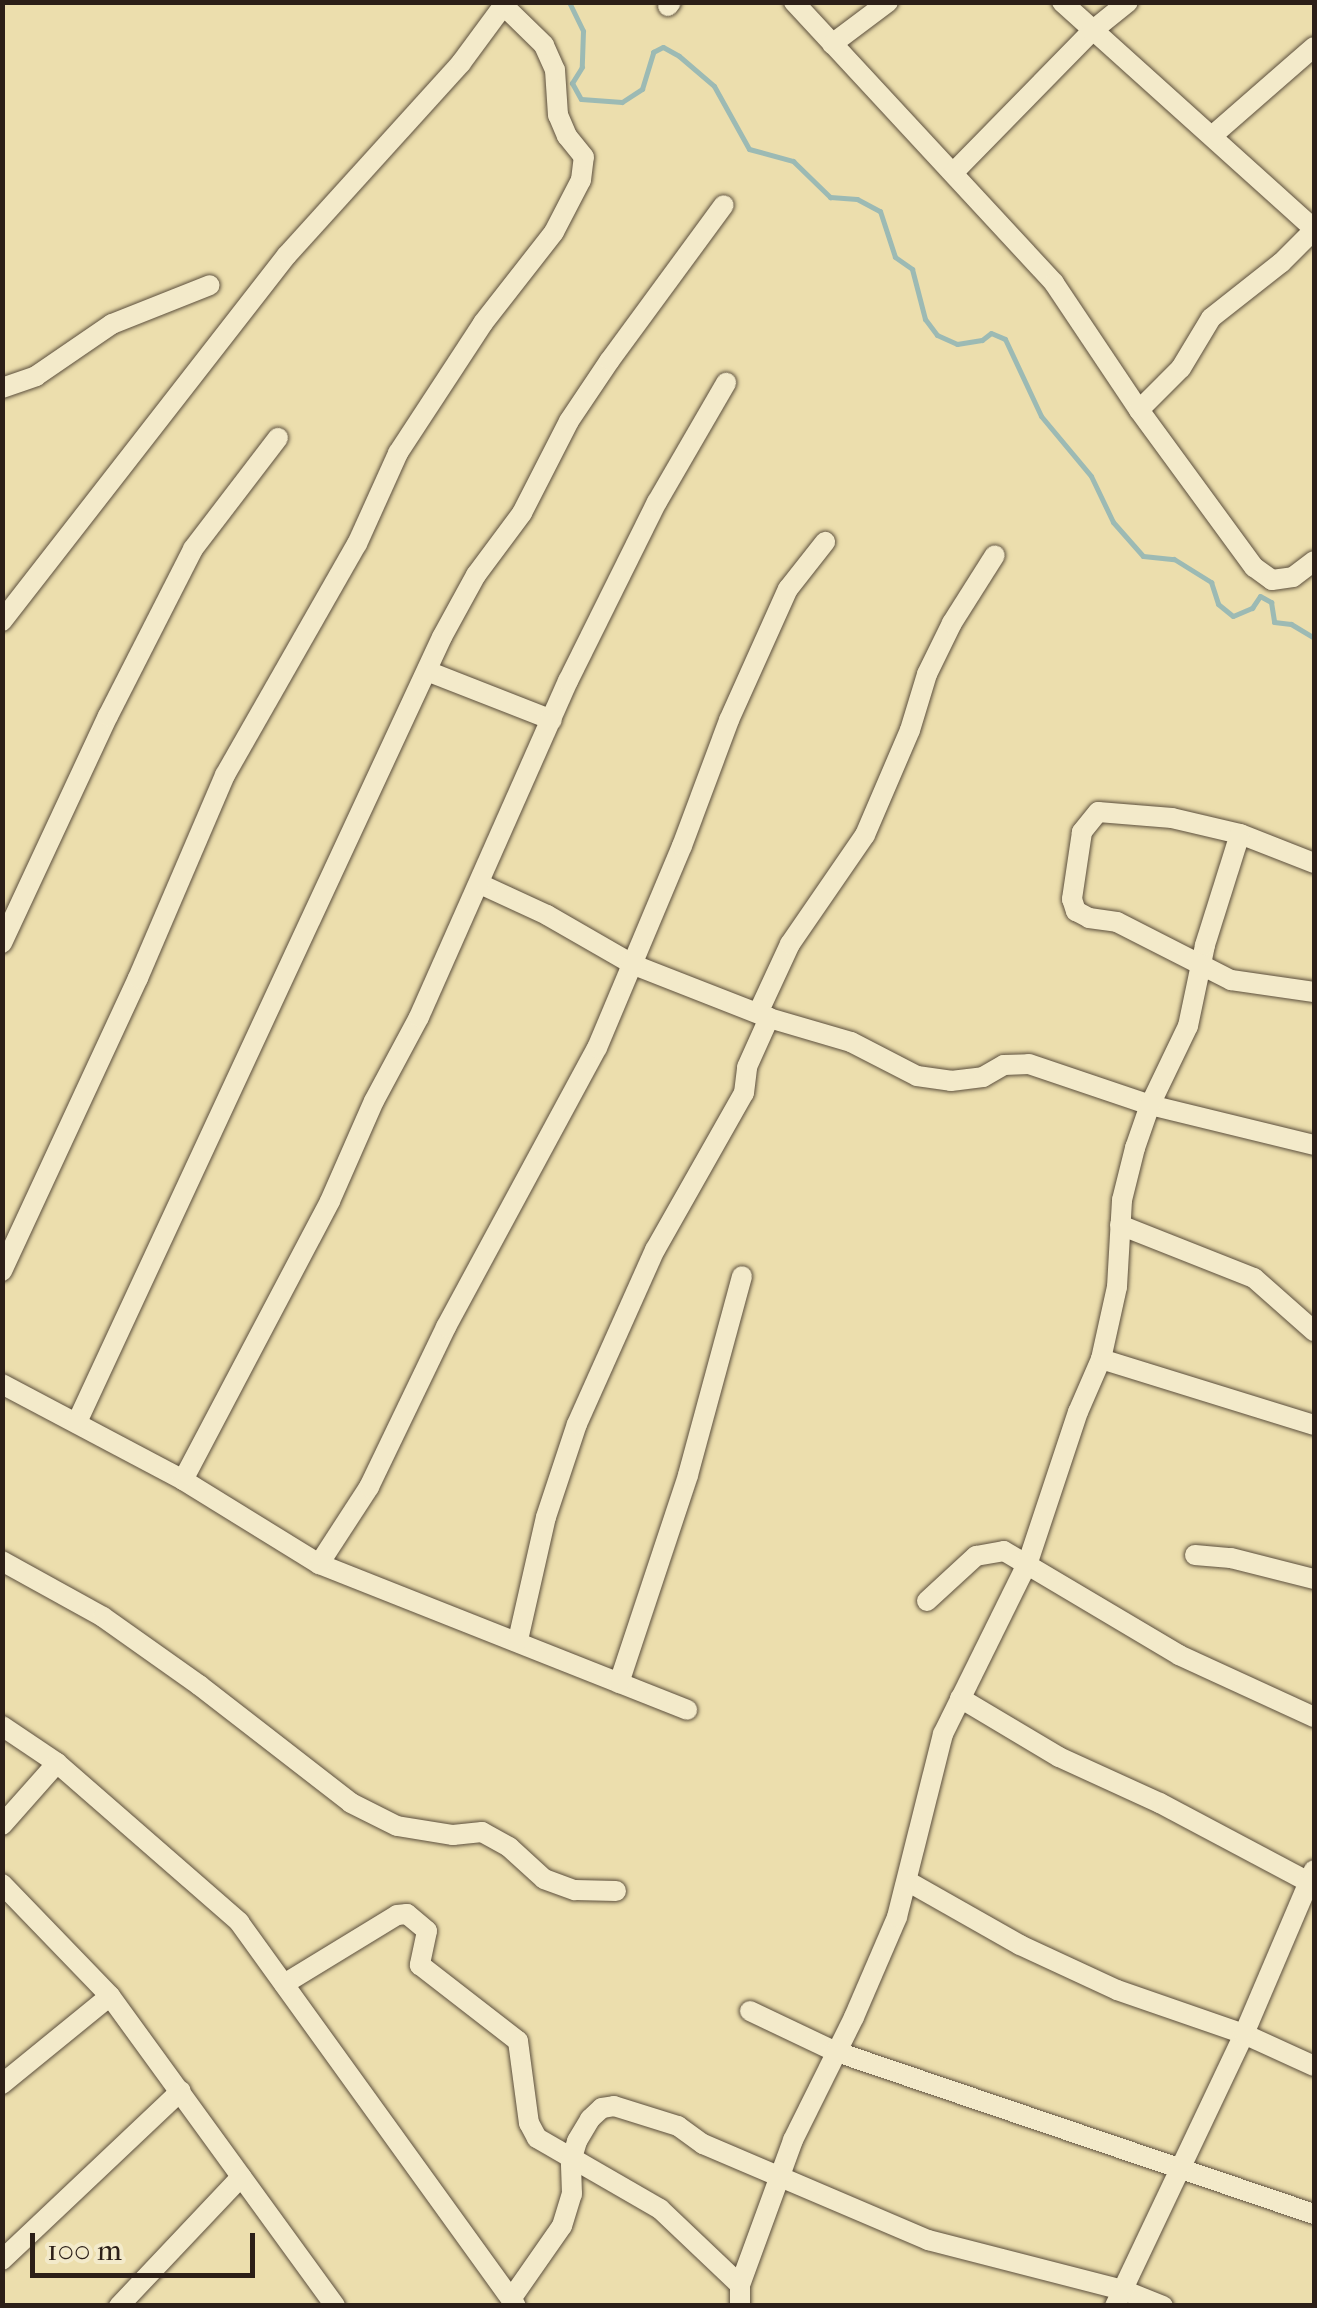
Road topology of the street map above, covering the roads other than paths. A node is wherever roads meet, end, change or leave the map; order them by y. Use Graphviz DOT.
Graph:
graph roads {
  1 [pos="794,2"];
  2 [pos="888,2"];
  3 [pos="1062,2"];
  4 [pos="1128,2"];
  5 [pos="505,4"];
  6 [pos="1092,31"];
  7 [pos="832,44"];
  8 [pos="1314,47"];
  9 [pos="1212,136"];
  10 [pos="953,173"];
  11 [pos="724,205"];
  12 [pos="1314,230"];
  13 [pos="210,285"];
  14 [pos="726,382"];
  15 [pos="2,388"];
  16 [pos="1139,410"];
  17 [pos="278,438"];
  18 [pos="825,542"];
  19 [pos="995,555"];
  20 [pos="1314,561"];
  21 [pos="2,621"];
  22 [pos="427,671"];
  23 [pos="552,720"];
  24 [pos="1240,834"];
  25 [pos="1314,863"];
  26 [pos="480,884"];
  27 [pos="2,943"];
  28 [pos="634,965"];
  29 [pos="1203,969"];
  30 [pos="1314,992"];
  31 [pos="764,1016"];
  32 [pos="1150,1105"];
  33 [pos="1314,1145"];
  34 [pos="1120,1225"];
  35 [pos="2,1270"];
  36 [pos="742,1276"];
  37 [pos="1314,1330"];
  38 [pos="1102,1359"];
  39 [pos="2,1384"];
  40 [pos="78,1420"];
  41 [pos="1314,1426"];
  42 [pos="183,1480"];
  43 [pos="1196,1555"];
  44 [pos="2,1561"];
  45 [pos="1028,1562"];
  46 [pos="319,1564"];
  47 [pos="1314,1579"];
  48 [pos="927,1600"];
  49 [pos="518,1640"];
  50 [pos="619,1684"];
  51 [pos="960,1698"];
  52 [pos="687,1710"];
  53 [pos="1314,1717"];
  54 [pos="2,1726"];
  55 [pos="57,1764"];
  56 [pos="2,1825"];
  57 [pos="1313,1879"];
  58 [pos="907,1882"];
  59 [pos="2,1884"];
  60 [pos="616,1891"];
  61 [pos="284,1984"];
  62 [pos="110,1996"];
  63 [pos="750,2011"];
  64 [pos="1244,2034"];
  65 [pos="834,2052"];
  66 [pos="1314,2066"];
  67 [pos="2,2084"];
  68 [pos="181,2091"];
  69 [pos="571,2161"];
  70 [pos="1178,2167"];
  71 [pos="241,2177"];
  72 [pos="782,2179"];
  73 [pos="1314,2214"];
  74 [pos="2,2260"];
  75 [pos="1119,2298"];
  76 [pos="741,2300"];
  77 [pos="513,2302"];
  78 [pos="119,2306"];
  79 [pos="335,2306"];
  80 [pos="1163,2306"];
  1 -- 7 [label="street"];
  2 -- 7 [label="street"];
  3 -- 6 [label="street"];
  4 -- 6 [label="street"];
  5 -- 21 [label="street"];
  5 -- 35 [label="street"];
  6 -- 9 [label="street"];
  6 -- 10 [label="street"];
  7 -- 10 [label="street"];
  8 -- 9 [label="street"];
  9 -- 12 [label="street"];
  10 -- 16 [label="street"];
  11 -- 22 [label="street"];
  12 -- 16 [label="street"];
  13 -- 15 [label="street"];
  14 -- 23 [label="street"];
  16 -- 20 [label="street"];
  17 -- 27 [label="street"];
  18 -- 28 [label="street"];
  19 -- 31 [label="street"];
  22 -- 23 [label="street"];
  22 -- 40 [label="street"];
  23 -- 26 [label="street"];
  24 -- 25 [label="street"];
  24 -- 29 [label="street"];
  24 -- 29 [label="street"];
  26 -- 28 [label="street"];
  26 -- 42 [label="street"];
  28 -- 31 [label="street"];
  28 -- 46 [label="street"];
  29 -- 30 [label="street"];
  29 -- 32 [label="street"];
  31 -- 32 [label="street"];
  31 -- 49 [label="street"];
  32 -- 33 [label="street"];
  32 -- 34 [label="street"];
  34 -- 37 [label="street"];
  34 -- 38 [label="street"];
  36 -- 50 [label="street"];
  38 -- 41 [label="street"];
  38 -- 45 [label="street"];
  39 -- 40 [label="street"];
  40 -- 42 [label="street"];
  42 -- 46 [label="street"];
  43 -- 47 [label="street"];
  44 -- 60 [label="street"];
  45 -- 48 [label="street"];
  45 -- 51 [label="street"];
  45 -- 53 [label="street"];
  46 -- 49 [label="street"];
  49 -- 50 [label="street"];
  50 -- 52 [label="street"];
  51 -- 57 [label="street"];
  51 -- 58 [label="street"];
  54 -- 55 [label="street"];
  55 -- 56 [label="street"];
  55 -- 61 [label="street"];
  57 -- 64 [label="street"];
  58 -- 64 [label="street"];
  58 -- 65 [label="street"];
  59 -- 62 [label="street"];
  61 -- 69 [label="street"];
  61 -- 77 [label="street"];
  62 -- 67 [label="street"];
  62 -- 68 [label="street"];
  63 -- 65 [label="street"];
  64 -- 66 [label="street"];
  64 -- 70 [label="street"];
  65 -- 70 [label="street"];
  65 -- 72 [label="street"];
  68 -- 71 [label="street"];
  68 -- 74 [label="street"];
  69 -- 72 [label="street"];
  69 -- 76 [label="street"];
  69 -- 77 [label="street"];
  70 -- 73 [label="street"];
  70 -- 75 [label="street"];
  71 -- 78 [label="street"];
  71 -- 79 [label="street"];
  72 -- 75 [label="street"];
  72 -- 76 [label="street"];
  75 -- 80 [label="street"];
}
